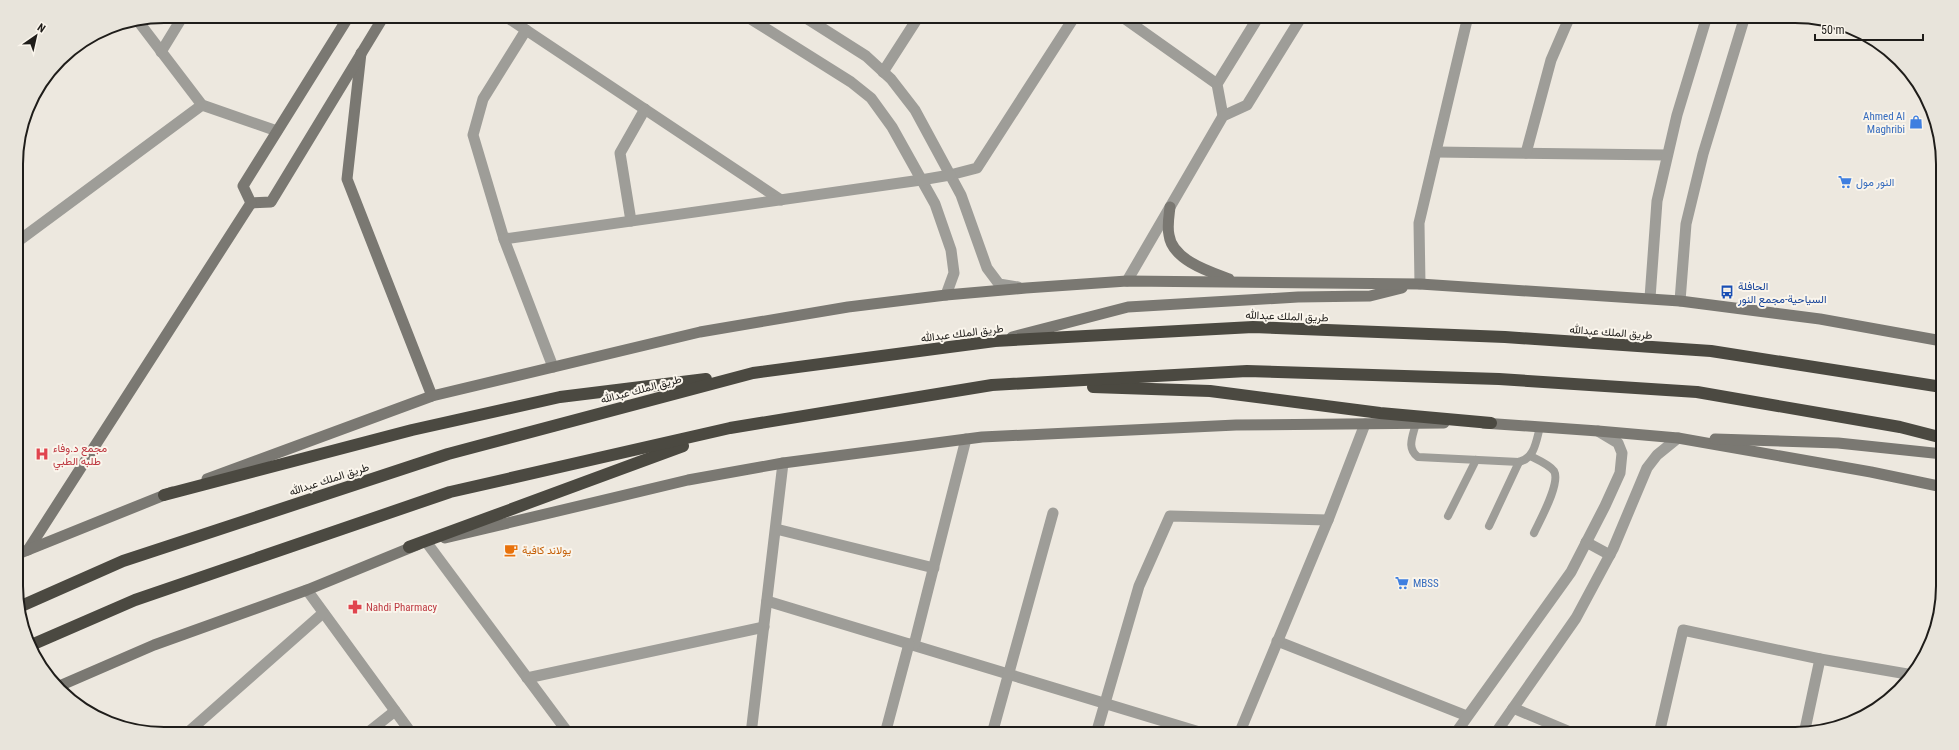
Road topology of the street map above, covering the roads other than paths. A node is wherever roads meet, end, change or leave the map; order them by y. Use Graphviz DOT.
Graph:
graph roads {
  1 [pos="179,23"];
  2 [pos="345,23"];
  3 [pos="380,23"];
  4 [pos="516,23"];
  5 [pos="757,23"];
  6 [pos="814,23"];
  7 [pos="914,23"];
  8 [pos="1070,23"];
  9 [pos="1131,23"];
  10 [pos="1255,23"];
  11 [pos="1298,23"];
  12 [pos="1466,23"];
  13 [pos="1567,23"];
  14 [pos="1705,23"];
  15 [pos="1743,23"];
  16 [pos="141,25"];
  17 [pos="526,30"];
  18 [pos="161,52"];
  19 [pos="361,53"];
  20 [pos="883,72"];
  21 [pos="1217,84"];
  22 [pos="202,104"];
  23 [pos="645,109"];
  24 [pos="1223,116"];
  25 [pos="277,131"];
  26 [pos="1436,152"];
  27 [pos="1526,153"];
  28 [pos="1667,155"];
  29 [pos="950,175"];
  30 [pos="921,180"];
  31 [pos="781,200"];
  32 [pos="252,203"];
  33 [pos="1170,207"];
  34 [pos="631,221"];
  35 [pos="23,238"];
  36 [pos="504,239"];
  37 [pos="1127,281"];
  38 [pos="1238,282"];
  39 [pos="1420,284"];
  40 [pos="1026,288"];
  41 [pos="946,295"];
  42 [pos="1650,298"];
  43 [pos="1680,301"];
  44 [pos="1936,340"];
  45 [pos="995,342"];
  46 [pos="552,367"];
  47 [pos="753,373"];
  48 [pos="992,385"];
  49 [pos="1936,386"];
  50 [pos="432,396"];
  51 [pos="1491,423"];
  52 [pos="1365,424"];
  53 [pos="1416,424"];
  54 [pos="1540,427"];
  55 [pos="730,428"];
  56 [pos="1598,431"];
  57 [pos="1936,436"];
  58 [pos="1678,438"];
  59 [pos="966,439"];
  60 [pos="1936,453"];
  61 [pos="1530,456"];
  62 [pos="1476,460"];
  63 [pos="1519,462"];
  64 [pos="784,463"];
  65 [pos="1936,486"];
  66 [pos="164,495"];
  67 [pos="1053,514"];
  68 [pos="1448,516"];
  69 [pos="1328,520"];
  70 [pos="1489,526"];
  71 [pos="776,529"];
  72 [pos="1534,533"];
  73 [pos="1586,542"];
  74 [pos="427,543"];
  75 [pos="409,547"];
  76 [pos="23,552"];
  77 [pos="1610,555"];
  78 [pos="934,568"];
  79 [pos="307,590"];
  80 [pos="767,601"];
  81 [pos="24,605"];
  82 [pos="323,613"];
  83 [pos="764,627"];
  84 [pos="1277,641"];
  85 [pos="36,643"];
  86 [pos="911,645"];
  87 [pos="1820,659"];
  88 [pos="1009,674"];
  89 [pos="1906,674"];
  90 [pos="527,678"];
  91 [pos="63,685"];
  92 [pos="1105,703"];
  93 [pos="1513,708"];
  94 [pos="395,711"];
  95 [pos="1468,716"];
  96 [pos="194,727"];
  97 [pos="375,727"];
  98 [pos="407,727"];
  99 [pos="564,727"];
  100 [pos="753,727"];
  101 [pos="887,727"];
  102 [pos="994,727"];
  103 [pos="1098,727"];
  104 [pos="1183,727"];
  105 [pos="1242,727"];
  106 [pos="1460,727"];
  107 [pos="1500,727"];
  108 [pos="1558,727"];
  109 [pos="1661,727"];
  110 [pos="1806,727"];
  1 -- 18 [label="street"];
  2 -- 25 [label="main road"];
  3 -- 19 [label="main road"];
  4 -- 17 [label="street"];
  5 -- 30 [label="street"];
  6 -- 20 [label="street"];
  7 -- 20 [label="street"];
  8 -- 29 [label="street"];
  9 -- 21 [label="street"];
  10 -- 21 [label="street"];
  11 -- 24 [label="street"];
  12 -- 26 [label="street"];
  13 -- 27 [label="street"];
  14 -- 28 [label="street"];
  15 -- 43 [label="street"];
  16 -- 18 [label="street"];
  17 -- 23 [label="street"];
  17 -- 36 [label="street"];
  18 -- 22 [label="street"];
  19 -- 32 [label="main road"];
  19 -- 50 [label="main road"];
  20 -- 29 [label="street"];
  21 -- 24 [label="street"];
  22 -- 25 [label="street"];
  22 -- 35 [label="street"];
  23 -- 31 [label="street"];
  23 -- 34 [label="street"];
  24 -- 33 [label="street"];
  25 -- 32 [label="main road"];
  26 -- 27 [label="street"];
  26 -- 39 [label="street"];
  27 -- 28 [label="street"];
  28 -- 42 [label="street"];
  29 -- 30 [label="street"];
  29 -- 40 [label="street"];
  30 -- 31 [label="street"];
  30 -- 41 [label="street"];
  31 -- 34 [label="street"];
  32 -- 76 [label="main road"];
  33 -- 37 [label="street"];
  33 -- 38 [label="main road"];
  34 -- 36 [label="street"];
  36 -- 46 [label="street"];
  37 -- 38 [label="main road"];
  37 -- 40 [label="main road"];
  38 -- 39 [label="main road"];
  39 -- 42 [label="main road"];
  39 -- 45 [label="main road"];
  40 -- 41 [label="main road"];
  41 -- 46 [label="main road"];
  42 -- 43 [label="main road"];
  43 -- 44 [label="main road"];
  45 -- 47 [label="highway, طريق الملك عبدالله"];
  45 -- 49 [label="highway, طريق الملك عبدالله"];
  46 -- 50 [label="main road"];
  47 -- 66 [label="highway"];
  47 -- 81 [label="highway, طريق الملك عبدالله"];
  48 -- 51 [label="highway"];
  48 -- 55 [label="highway"];
  48 -- 57 [label="highway"];
  50 -- 66 [label="main road"];
  51 -- 53 [label="main road"];
  51 -- 54 [label="main road"];
  52 -- 53 [label="main road"];
  52 -- 59 [label="main road"];
  52 -- 69 [label="street"];
  53 -- 62 [label="lane"];
  54 -- 56 [label="main road"];
  54 -- 61 [label="lane"];
  55 -- 75 [label="highway"];
  55 -- 85 [label="highway"];
  56 -- 58 [label="main road"];
  56 -- 73 [label="street"];
  58 -- 60 [label="main road"];
  58 -- 65 [label="main road"];
  58 -- 77 [label="street"];
  59 -- 64 [label="main road"];
  59 -- 78 [label="street"];
  61 -- 63 [label="lane"];
  61 -- 72 [label="lane"];
  62 -- 63 [label="lane"];
  62 -- 68 [label="lane"];
  63 -- 70 [label="lane"];
  64 -- 71 [label="street"];
  64 -- 74 [label="main road"];
  66 -- 76 [label="main road"];
  67 -- 88 [label="street"];
  69 -- 84 [label="street"];
  69 -- 92 [label="street"];
  71 -- 78 [label="street"];
  71 -- 80 [label="street"];
  73 -- 77 [label="street"];
  73 -- 95 [label="street"];
  74 -- 75 [label="main road"];
  74 -- 90 [label="street"];
  75 -- 79 [label="main road"];
  77 -- 93 [label="street"];
  78 -- 86 [label="street"];
  79 -- 82 [label="street"];
  79 -- 91 [label="main road"];
  80 -- 83 [label="street"];
  80 -- 86 [label="street"];
  82 -- 94 [label="street"];
  82 -- 96 [label="street"];
  83 -- 90 [label="street"];
  83 -- 100 [label="street"];
  84 -- 95 [label="street"];
  84 -- 105 [label="street"];
  86 -- 88 [label="street"];
  86 -- 101 [label="street"];
  87 -- 89 [label="street"];
  87 -- 109 [label="street"];
  87 -- 110 [label="street"];
  88 -- 92 [label="street"];
  88 -- 102 [label="street"];
  90 -- 99 [label="street"];
  92 -- 103 [label="street"];
  92 -- 104 [label="street"];
  93 -- 107 [label="street"];
  93 -- 108 [label="street"];
  94 -- 97 [label="street"];
  94 -- 98 [label="street"];
  95 -- 106 [label="street"];
}
